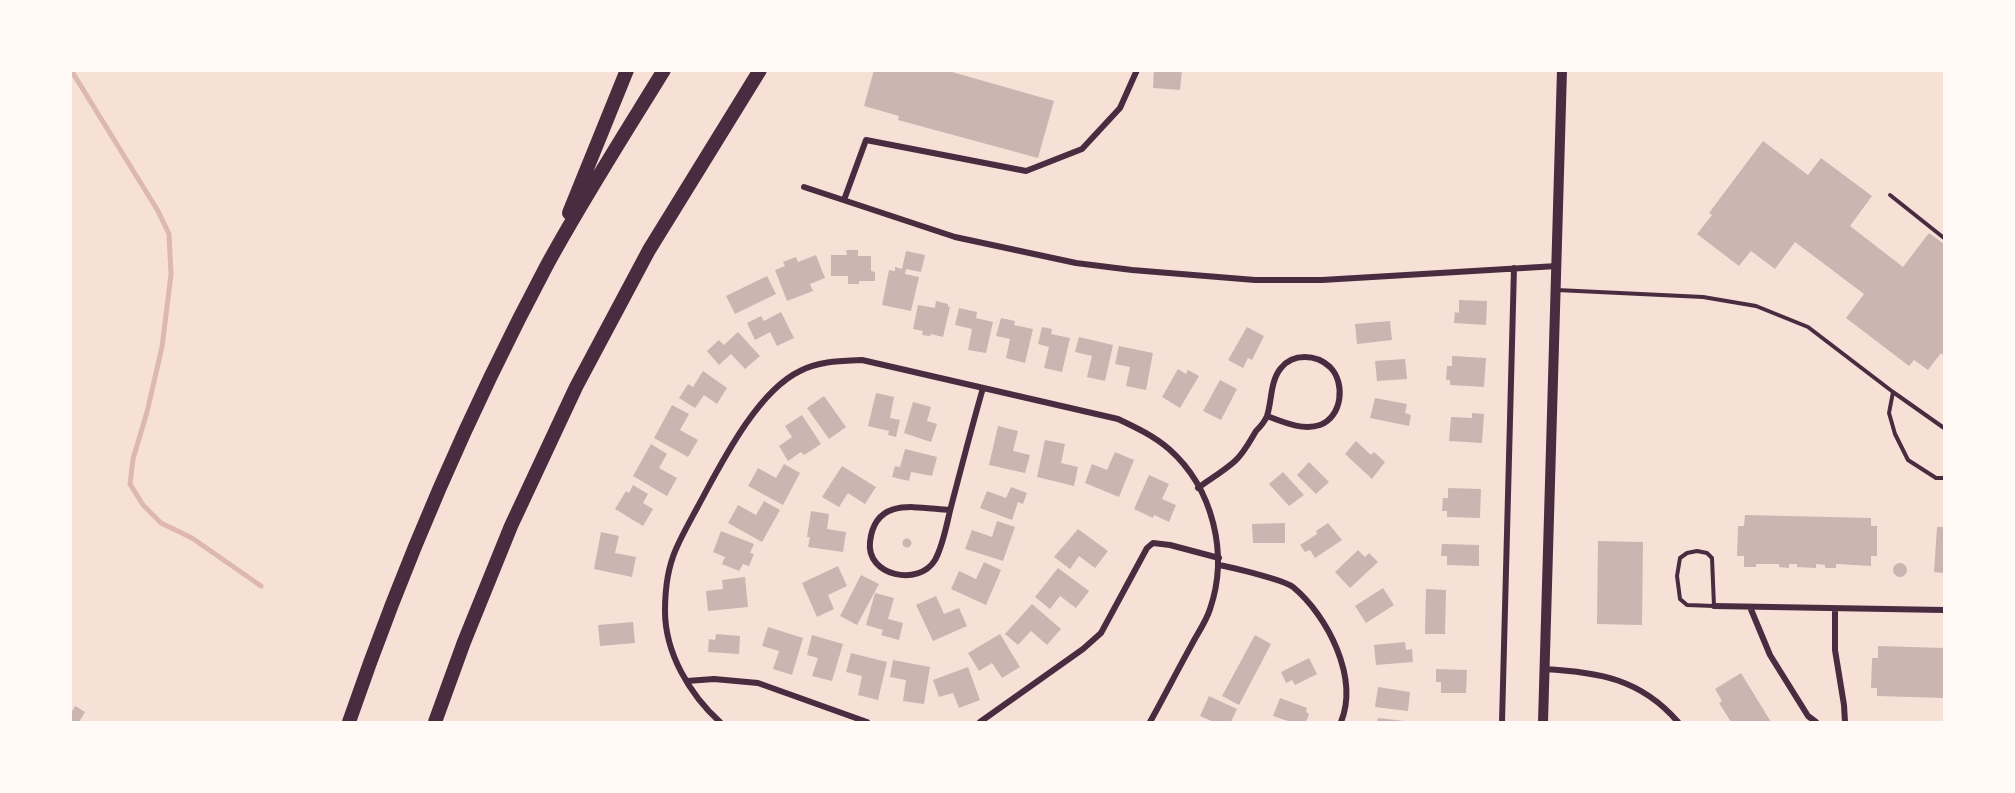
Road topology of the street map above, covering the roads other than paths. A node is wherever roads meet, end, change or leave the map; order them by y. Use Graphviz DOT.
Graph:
graph roads {
  1 [pos="627,70"];
  2 [pos="664,70"];
  3 [pos="760,70"];
  4 [pos="1137,70"];
  5 [pos="1562,70"];
  6 [pos="804,187"];
  7 [pos="1890,195"];
  8 [pos="844,200"];
  9 [pos="1944,238"];
  10 [pos="548,264"];
  11 [pos="1557,266"];
  12 [pos="1514,268"];
  13 [pos="1556,290"];
  14 [pos="983,388"];
  15 [pos="1893,392"];
  16 [pos="1267,417"];
  17 [pos="1944,428"];
  18 [pos="1944,478"];
  19 [pos="1198,488"];
  20 [pos="950,510"];
  21 [pos="1218,561"];
  22 [pos="1714,606"];
  23 [pos="1750,607"];
  24 [pos="1835,609"];
  25 [pos="1944,610"];
  26 [pos="1544,669"];
  27 [pos="687,681"];
  28 [pos="1845,722"];
  29 [pos="349,723"];
  30 [pos="435,723"];
  31 [pos="720,723"];
  32 [pos="867,723"];
  33 [pos="980,723"];
  34 [pos="1150,723"];
  35 [pos="1341,723"];
  36 [pos="1502,723"];
  37 [pos="1543,723"];
  38 [pos="1678,723"];
  39 [pos="1816,723"];
  1 -- 10 [label="highway"];
  2 -- 10 [label="highway"];
  3 -- 30 [label="highway"];
  4 -- 8 [label="street"];
  5 -- 11 [label="main road"];
  6 -- 8 [label="street"];
  7 -- 9 [label="lane"];
  8 -- 12 [label="street"];
  10 -- 29 [label="highway"];
  11 -- 12 [label="street"];
  11 -- 13 [label="main road"];
  12 -- 36 [label="street"];
  13 -- 15 [label="lane"];
  13 -- 26 [label="main road"];
  14 -- 19 [label="street"];
  14 -- 20 [label="street"];
  14 -- 27 [label="street"];
  15 -- 17 [label="lane"];
  15 -- 18 [label="lane"];
  16 -- 16 [label="street"];
  16 -- 19 [label="street"];
  19 -- 21 [label="street"];
  20 -- 20 [label="street"];
  21 -- 33 [label="street"];
  21 -- 34 [label="street"];
  21 -- 35 [label="street"];
  22 -- 22 [label="lane"];
  22 -- 23 [label="street"];
  23 -- 24 [label="street"];
  23 -- 39 [label="street"];
  24 -- 25 [label="street"];
  24 -- 28 [label="street"];
  26 -- 37 [label="main road"];
  26 -- 38 [label="street"];
  27 -- 31 [label="street"];
  27 -- 32 [label="street"];
}
